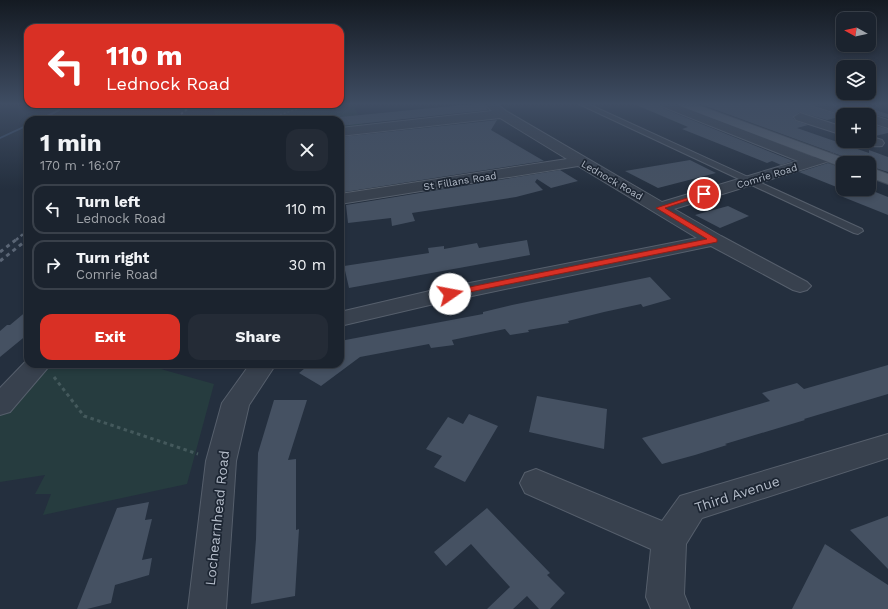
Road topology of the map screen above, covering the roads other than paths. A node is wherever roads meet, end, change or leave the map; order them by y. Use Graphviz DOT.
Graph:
graph roads {
  1 [pos="534,132"];
  2 [pos="644,132"];
  3 [pos="744,132"];
  4 [pos="753,132"];
  5 [pos="820,160"];
  6 [pos="580,161"];
  7 [pos="836,162"];
  8 [pos="876,175"];
  9 [pos="888,179"];
  10 [pos="749,181"];
  11 [pos="344,198"];
  12 [pos="660,208"];
  13 [pos="858,231"];
  14 [pos="714,240"];
  15 [pos="800,286"];
  16 [pos="344,318"];
  17 [pos="260,368"];
  18 [pos="45,370"];
  19 [pos="0,405"];
  20 [pos="888,446"];
  21 [pos="536,483"];
  22 [pos="669,540"];
  23 [pos="207,609"];
  24 [pos="671,609"];
  1 -- 6 [label="street, Lednock Road"];
  2 -- 10 [label="lane"];
  3 -- 5 [label="street"];
  4 -- 5 [label="main road"];
  5 -- 7 [label="main road"];
  5 -- 10 [label="street, Comrie Road"];
  6 -- 11 [label="street, St Fillans Road"];
  6 -- 12 [label="street, Lednock Road"];
  8 -- 9 [label="main road"];
  10 -- 12 [label="street, Comrie Road"];
  10 -- 13 [label="lane"];
  12 -- 14 [label="street, Lednock Road"];
  14 -- 15 [label="street, Lednock Road"];
  14 -- 16 [label="street"];
  17 -- 23 [label="street, Lochearnhead Road"];
  18 -- 19 [label="street"];
  20 -- 22 [label="street, Third Avenue"];
  21 -- 22 [label="street"];
  22 -- 24 [label="street"];
}
